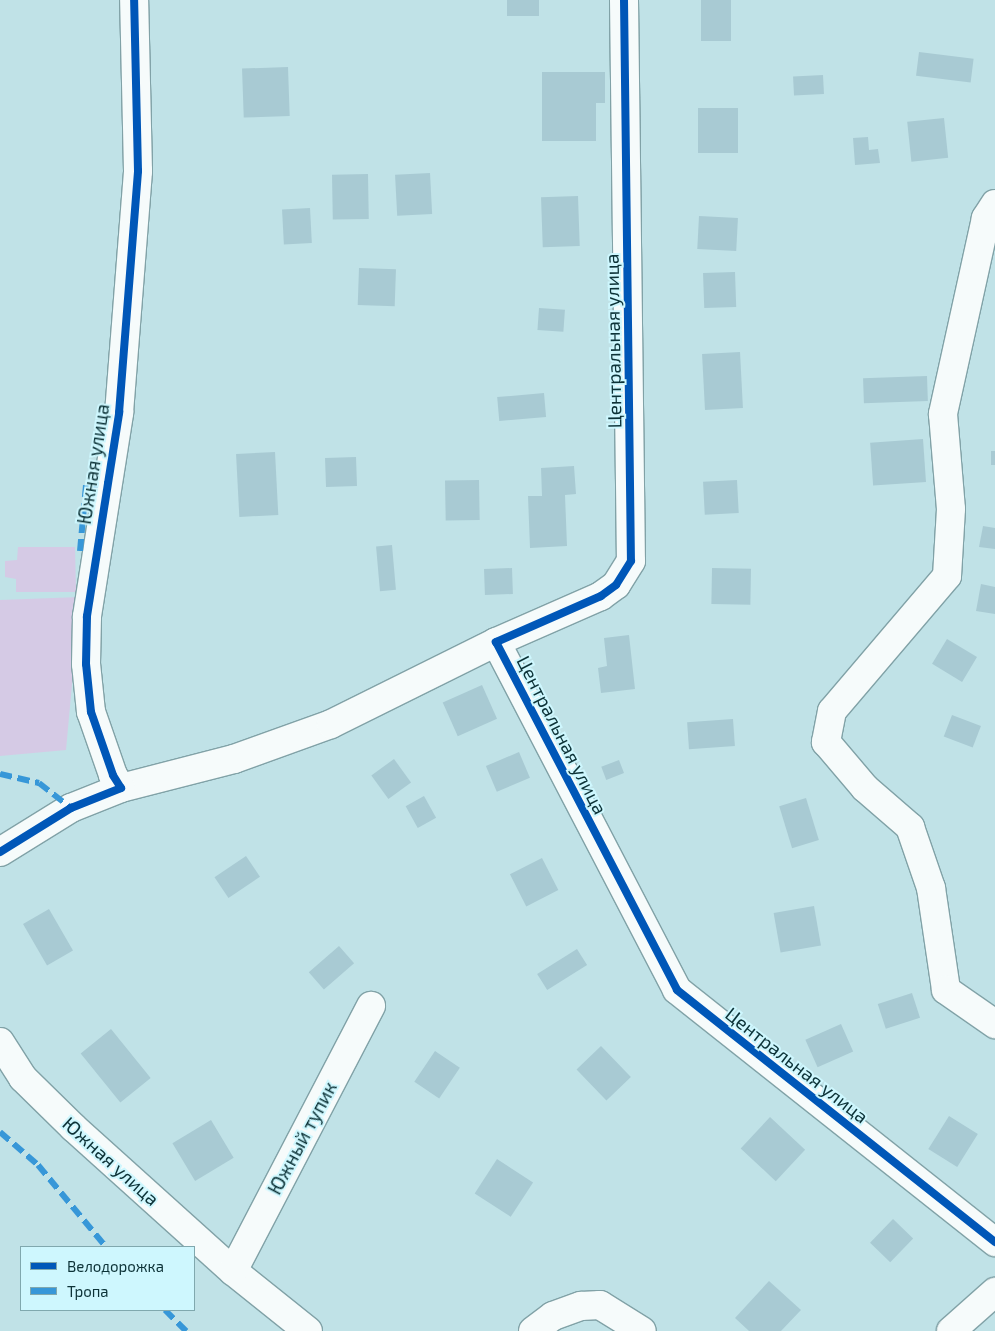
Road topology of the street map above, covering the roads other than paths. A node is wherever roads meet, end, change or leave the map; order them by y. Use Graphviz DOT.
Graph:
graph roads {
  1 [pos="134,0"];
  2 [pos="624,0"];
  3 [pos="995,204"];
  4 [pos="496,642"];
  5 [pos="121,788"];
  6 [pos="0,852"];
  7 [pos="371,1006"];
  8 [pos="995,1024"];
  9 [pos="0,1042"];
  10 [pos="993,1233"];
  11 [pos="233,1271"];
  12 [pos="995,1292"];
  13 [pos="308,1331"];
  14 [pos="533,1331"];
  15 [pos="642,1331"];
  16 [pos="951,1331"];
  1 -- 5 [label="street, Южная улица"];
  2 -- 4 [label="street, Центральная улица"];
  3 -- 8 [label="street"];
  4 -- 5 [label="street"];
  4 -- 10 [label="street, Центральная улица"];
  5 -- 6 [label="street"];
  7 -- 11 [label="street, Южный тупик"];
  9 -- 11 [label="street, Южная улица"];
  11 -- 13 [label="street, Южная улица"];
  12 -- 16 [label="street"];
  14 -- 15 [label="street"];
}
